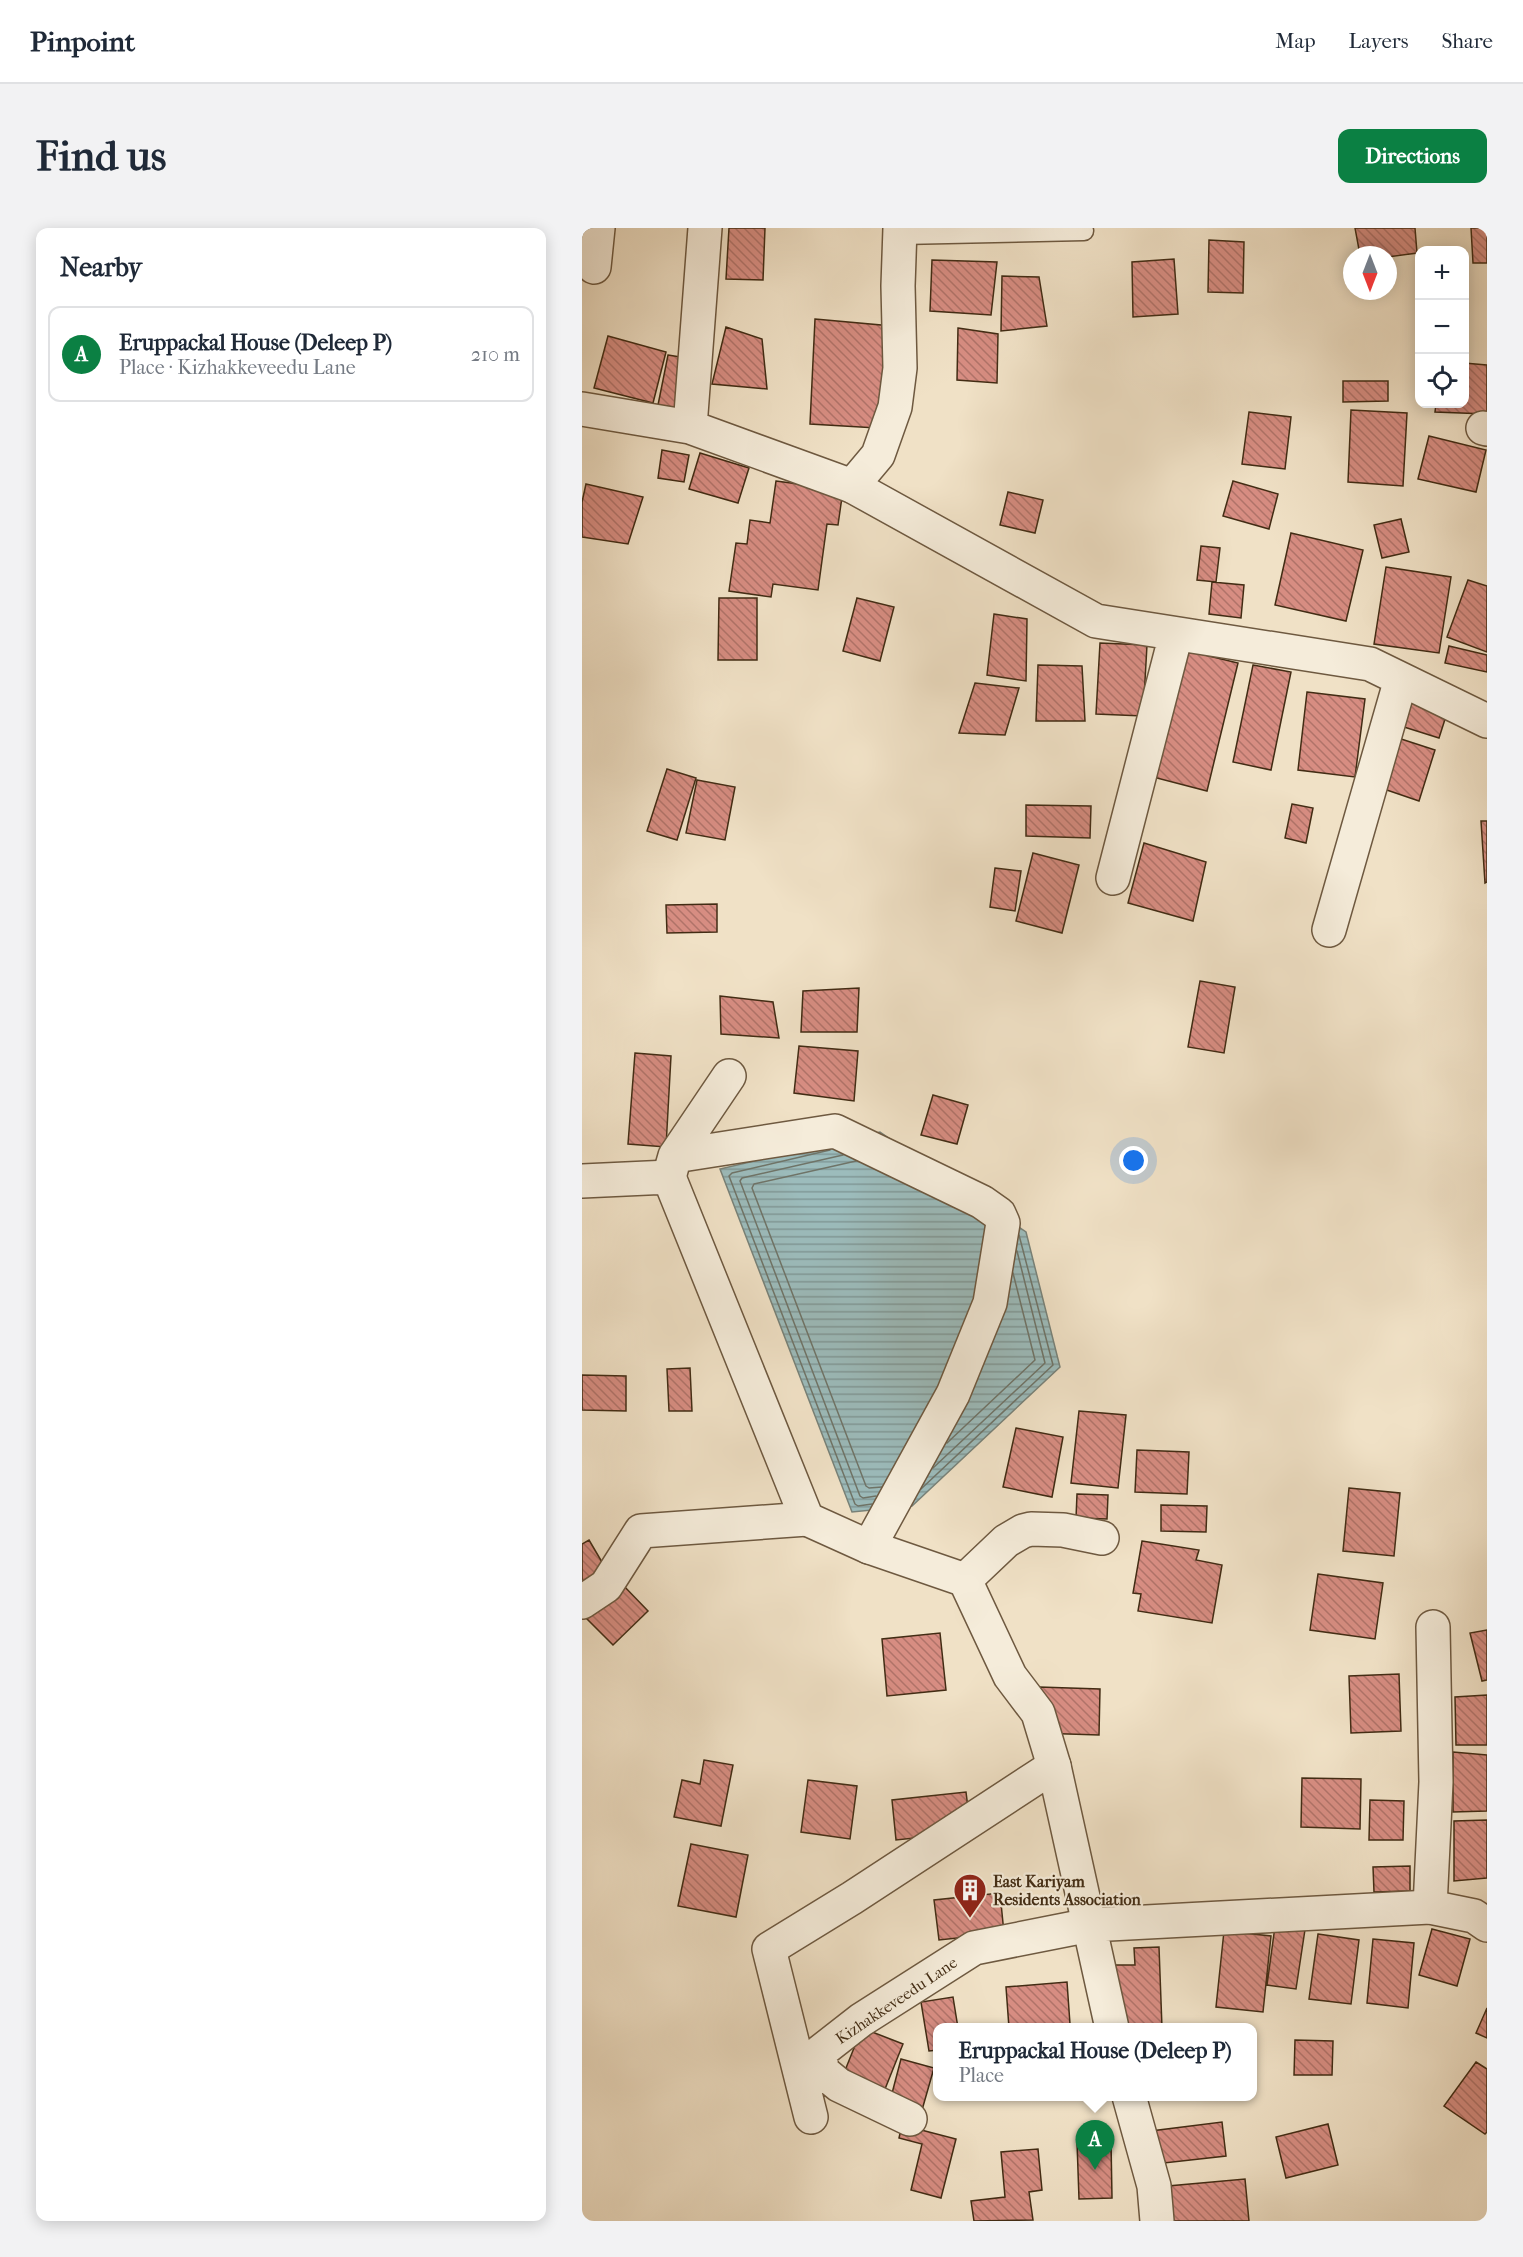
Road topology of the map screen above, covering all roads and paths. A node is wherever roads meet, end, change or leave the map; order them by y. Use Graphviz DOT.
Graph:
graph roads {
  1 [pos="598,228"];
  2 [pos="705,228"];
  3 [pos="1084,231"];
  4 [pos="900,232"];
  5 [pos="594,267"];
  6 [pos="582,409"];
  7 [pos="690,427"];
  8 [pos="852,486"];
  9 [pos="1176,634"];
  10 [pos="1401,679"];
  11 [pos="1487,720"];
  12 [pos="1113,878"];
  13 [pos="1329,930"];
  14 [pos="729,1076"];
  15 [pos="672,1167"];
  16 [pos="582,1181"];
  17 [pos="807,1519"];
  18 [pos="1102,1538"];
  19 [pos="869,1547"];
  20 [pos="964,1580"];
  21 [pos="582,1602"];
  22 [pos="1433,1627"];
  23 [pos="1054,1766"];
  24 [pos="1430,1907"];
  25 [pos="1483,1917"];
  26 [pos="1090,1925"];
  27 [pos="1111,2023"];
  28 [pos="1130,2101"];
  29 [pos="811,2117"];
  30 [pos="910,2119"];
  31 [pos="1157,2221"];
  1 -- 5 [label="street"];
  2 -- 7 [label="street"];
  3 -- 4 [label="lane"];
  4 -- 8 [label="street"];
  6 -- 7 [label="street"];
  7 -- 8 [label="street"];
  8 -- 9 [label="street"];
  9 -- 10 [label="street"];
  9 -- 12 [label="street"];
  10 -- 11 [label="street"];
  10 -- 13 [label="street"];
  14 -- 15 [label="street"];
  15 -- 16 [label="street"];
  15 -- 17 [label="street"];
  15 -- 19 [label="street"];
  17 -- 19 [label="street"];
  17 -- 21 [label="street"];
  18 -- 20 [label="street"];
  19 -- 20 [label="street"];
  20 -- 23 [label="street"];
  22 -- 24 [label="street"];
  23 -- 26 [label="street"];
  23 -- 29 [label="street"];
  24 -- 25 [label="street"];
  24 -- 26 [label="street"];
  26 -- 27 [label="street"];
  26 -- 30 [label="street, Kizhakkeveedu Lane"];
  28 -- 31 [label="street"];
}
